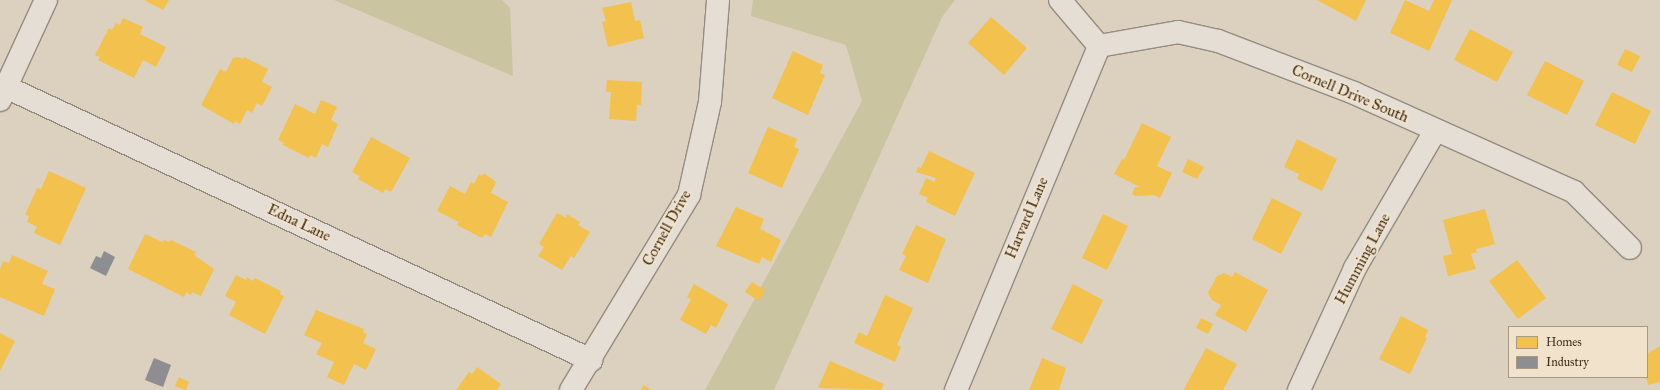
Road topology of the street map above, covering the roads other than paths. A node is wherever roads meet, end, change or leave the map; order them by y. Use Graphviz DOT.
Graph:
graph roads {
  1 [pos="46,0"];
  2 [pos="718,0"];
  3 [pos="1060,0"];
  4 [pos="1099,46"];
  5 [pos="3,94"];
  6 [pos="1435,131"];
  7 [pos="1630,248"];
  8 [pos="591,360"];
  9 [pos="571,390"];
  10 [pos="956,390"];
  11 [pos="1298,390"];
  1 -- 5 [label="street"];
  2 -- 8 [label="street, Cornell Drive"];
  3 -- 4 [label="street"];
  4 -- 6 [label="street, Cornell Drive South"];
  4 -- 10 [label="street, Harvard Lane"];
  5 -- 8 [label="street, Edna Lane"];
  6 -- 7 [label="street, Cornell Drive South"];
  6 -- 11 [label="street, Humming Lane"];
  8 -- 9 [label="street, Cornell Drive"];
}
